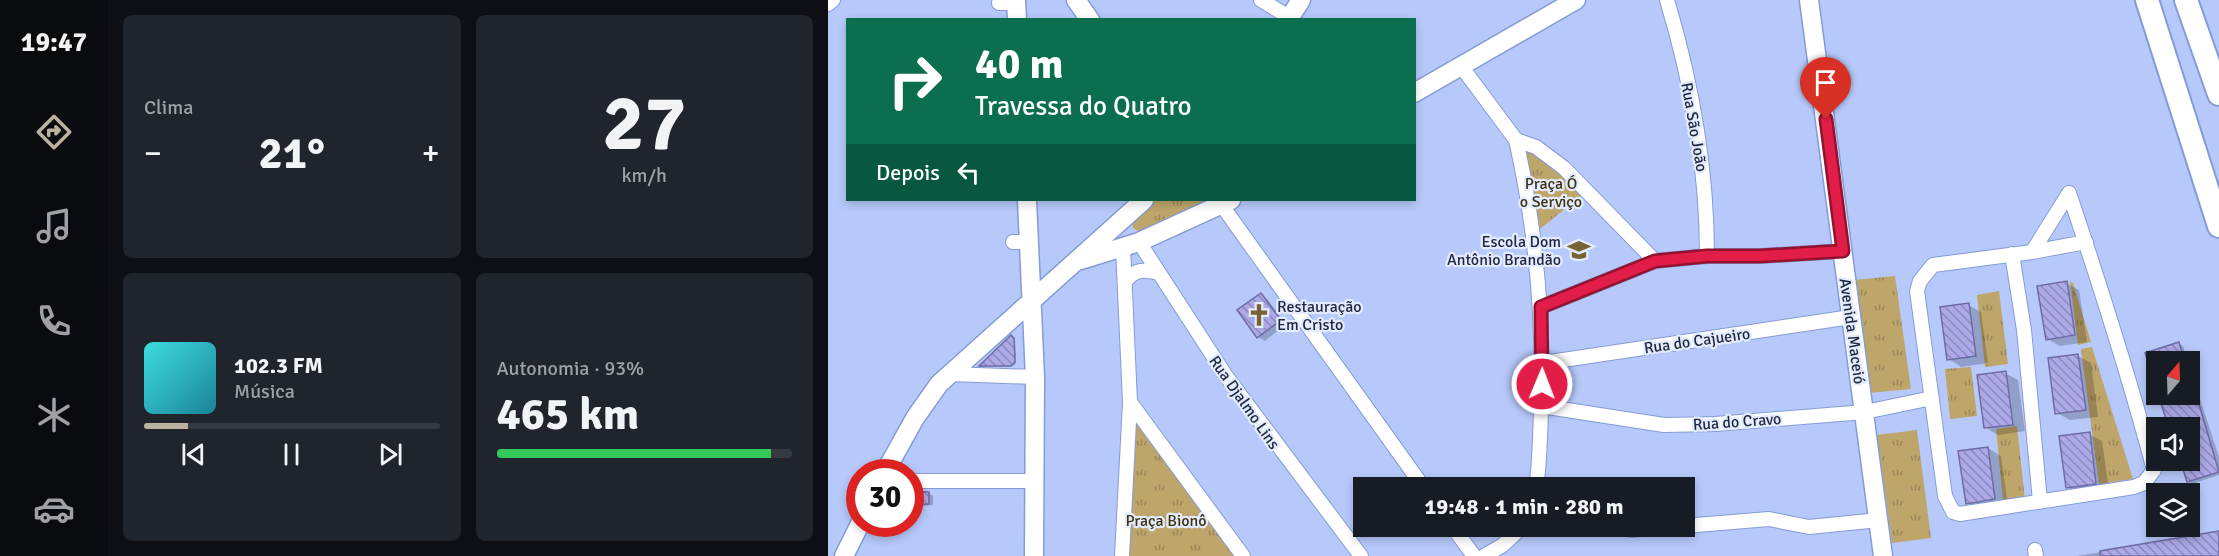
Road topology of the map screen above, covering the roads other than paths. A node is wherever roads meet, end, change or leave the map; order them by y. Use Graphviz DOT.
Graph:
graph roads {
  1 [pos="833,0"];
  2 [pos="1076,0"];
  3 [pos="1261,0"];
  4 [pos="1301,0"];
  5 [pos="1576,0"];
  6 [pos="1667,0"];
  7 [pos="1809,0"];
  8 [pos="2147,0"];
  9 [pos="2187,0"];
  10 [pos="828,4"];
  11 [pos="1089,18"];
  12 [pos="1288,18"];
  13 [pos="1461,66"];
  14 [pos="1416,92"];
  15 [pos="2219,94"];
  16 [pos="1516,140"];
  17 [pos="1143,201"];
  18 [pos="1224,201"];
  19 [pos="1022,202"];
  20 [pos="1124,218"];
  21 [pos="2219,226"];
  22 [pos="2086,242"];
  23 [pos="1131,244"];
  24 [pos="1025,246"];
  25 [pos="1843,251"];
  26 [pos="2032,252"];
  27 [pos="2012,254"];
  28 [pos="1707,256"];
  29 [pos="1655,261"];
  30 [pos="1074,262"];
  31 [pos="1159,273"];
  32 [pos="1057,278"];
  33 [pos="1125,282"];
  34 [pos="1032,301"];
  35 [pos="1541,307"];
  36 [pos="1851,317"];
  37 [pos="1006,323"];
  38 [pos="1034,333"];
  39 [pos="1543,363"];
  40 [pos="950,374"];
  41 [pos="1035,377"];
  42 [pos="1932,398"];
  43 [pos="1130,402"];
  44 [pos="1541,406"];
  45 [pos="1864,412"];
  46 [pos="892,459"];
  47 [pos="1417,477"];
  48 [pos="1537,477"];
  49 [pos="924,481"];
  50 [pos="1033,481"];
  51 [pos="2040,501"];
  52 [pos="1879,520"];
  53 [pos="1695,525"];
  54 [pos="854,537"];
  55 [pos="1460,537"];
  56 [pos="1511,537"];
  57 [pos="844,556"];
  58 [pos="1034,556"];
  59 [pos="1122,556"];
  60 [pos="1243,556"];
  61 [pos="1361,556"];
  62 [pos="1474,556"];
  63 [pos="1484,556"];
  64 [pos="1883,556"];
  1 -- 10 [label="street"];
  2 -- 11 [label="street"];
  3 -- 12 [label="street"];
  4 -- 12 [label="street"];
  5 -- 13 [label="street"];
  6 -- 28 [label="street, Rua São João"];
  7 -- 25 [label="street, Avenida Maceió"];
  8 -- 21 [label="highway"];
  9 -- 15 [label="highway"];
  13 -- 14 [label="street"];
  13 -- 16 [label="street"];
  16 -- 29 [label="street"];
  16 -- 35 [label="street"];
  17 -- 20 [label="street"];
  18 -- 23 [label="street"];
  18 -- 47 [label="street"];
  19 -- 24 [label="street"];
  20 -- 23 [label="street"];
  20 -- 30 [label="street"];
  22 -- 26 [label="street"];
  22 -- 26 [label="street"];
  22 -- 51 [label="street"];
  23 -- 30 [label="street"];
  23 -- 31 [label="street, Rua Djalmo Lins"];
  23 -- 33 [label="street"];
  24 -- 32 [label="street"];
  24 -- 34 [label="street"];
  25 -- 28 [label="street"];
  25 -- 36 [label="street, Avenida Maceió"];
  26 -- 27 [label="street"];
  27 -- 42 [label="street"];
  27 -- 51 [label="street"];
  28 -- 29 [label="street"];
  29 -- 35 [label="street"];
  30 -- 32 [label="street"];
  31 -- 33 [label="street"];
  31 -- 61 [label="street, Rua Djalmo Lins"];
  32 -- 34 [label="street"];
  33 -- 43 [label="street"];
  34 -- 37 [label="street"];
  34 -- 38 [label="street"];
  35 -- 39 [label="street"];
  36 -- 39 [label="street, Rua do Cajueiro"];
  36 -- 45 [label="street, Avenida Maceió"];
  37 -- 38 [label="street"];
  37 -- 40 [label="street"];
  38 -- 41 [label="street"];
  39 -- 44 [label="street"];
  40 -- 41 [label="street"];
  40 -- 46 [label="street"];
  41 -- 50 [label="street"];
  42 -- 45 [label="street, Rua do Cravo"];
  42 -- 51 [label="street"];
  43 -- 59 [label="street"];
  43 -- 60 [label="street"];
  44 -- 45 [label="street, Rua do Cravo"];
  44 -- 48 [label="street"];
  45 -- 52 [label="street, Avenida Maceió"];
  49 -- 50 [label="street"];
  50 -- 58 [label="street"];
  52 -- 53 [label="street"];
  52 -- 64 [label="street, Avenida Maceió"];
  54 -- 57 [label="street"];
  55 -- 62 [label="street"];
  56 -- 63 [label="street"];
}
